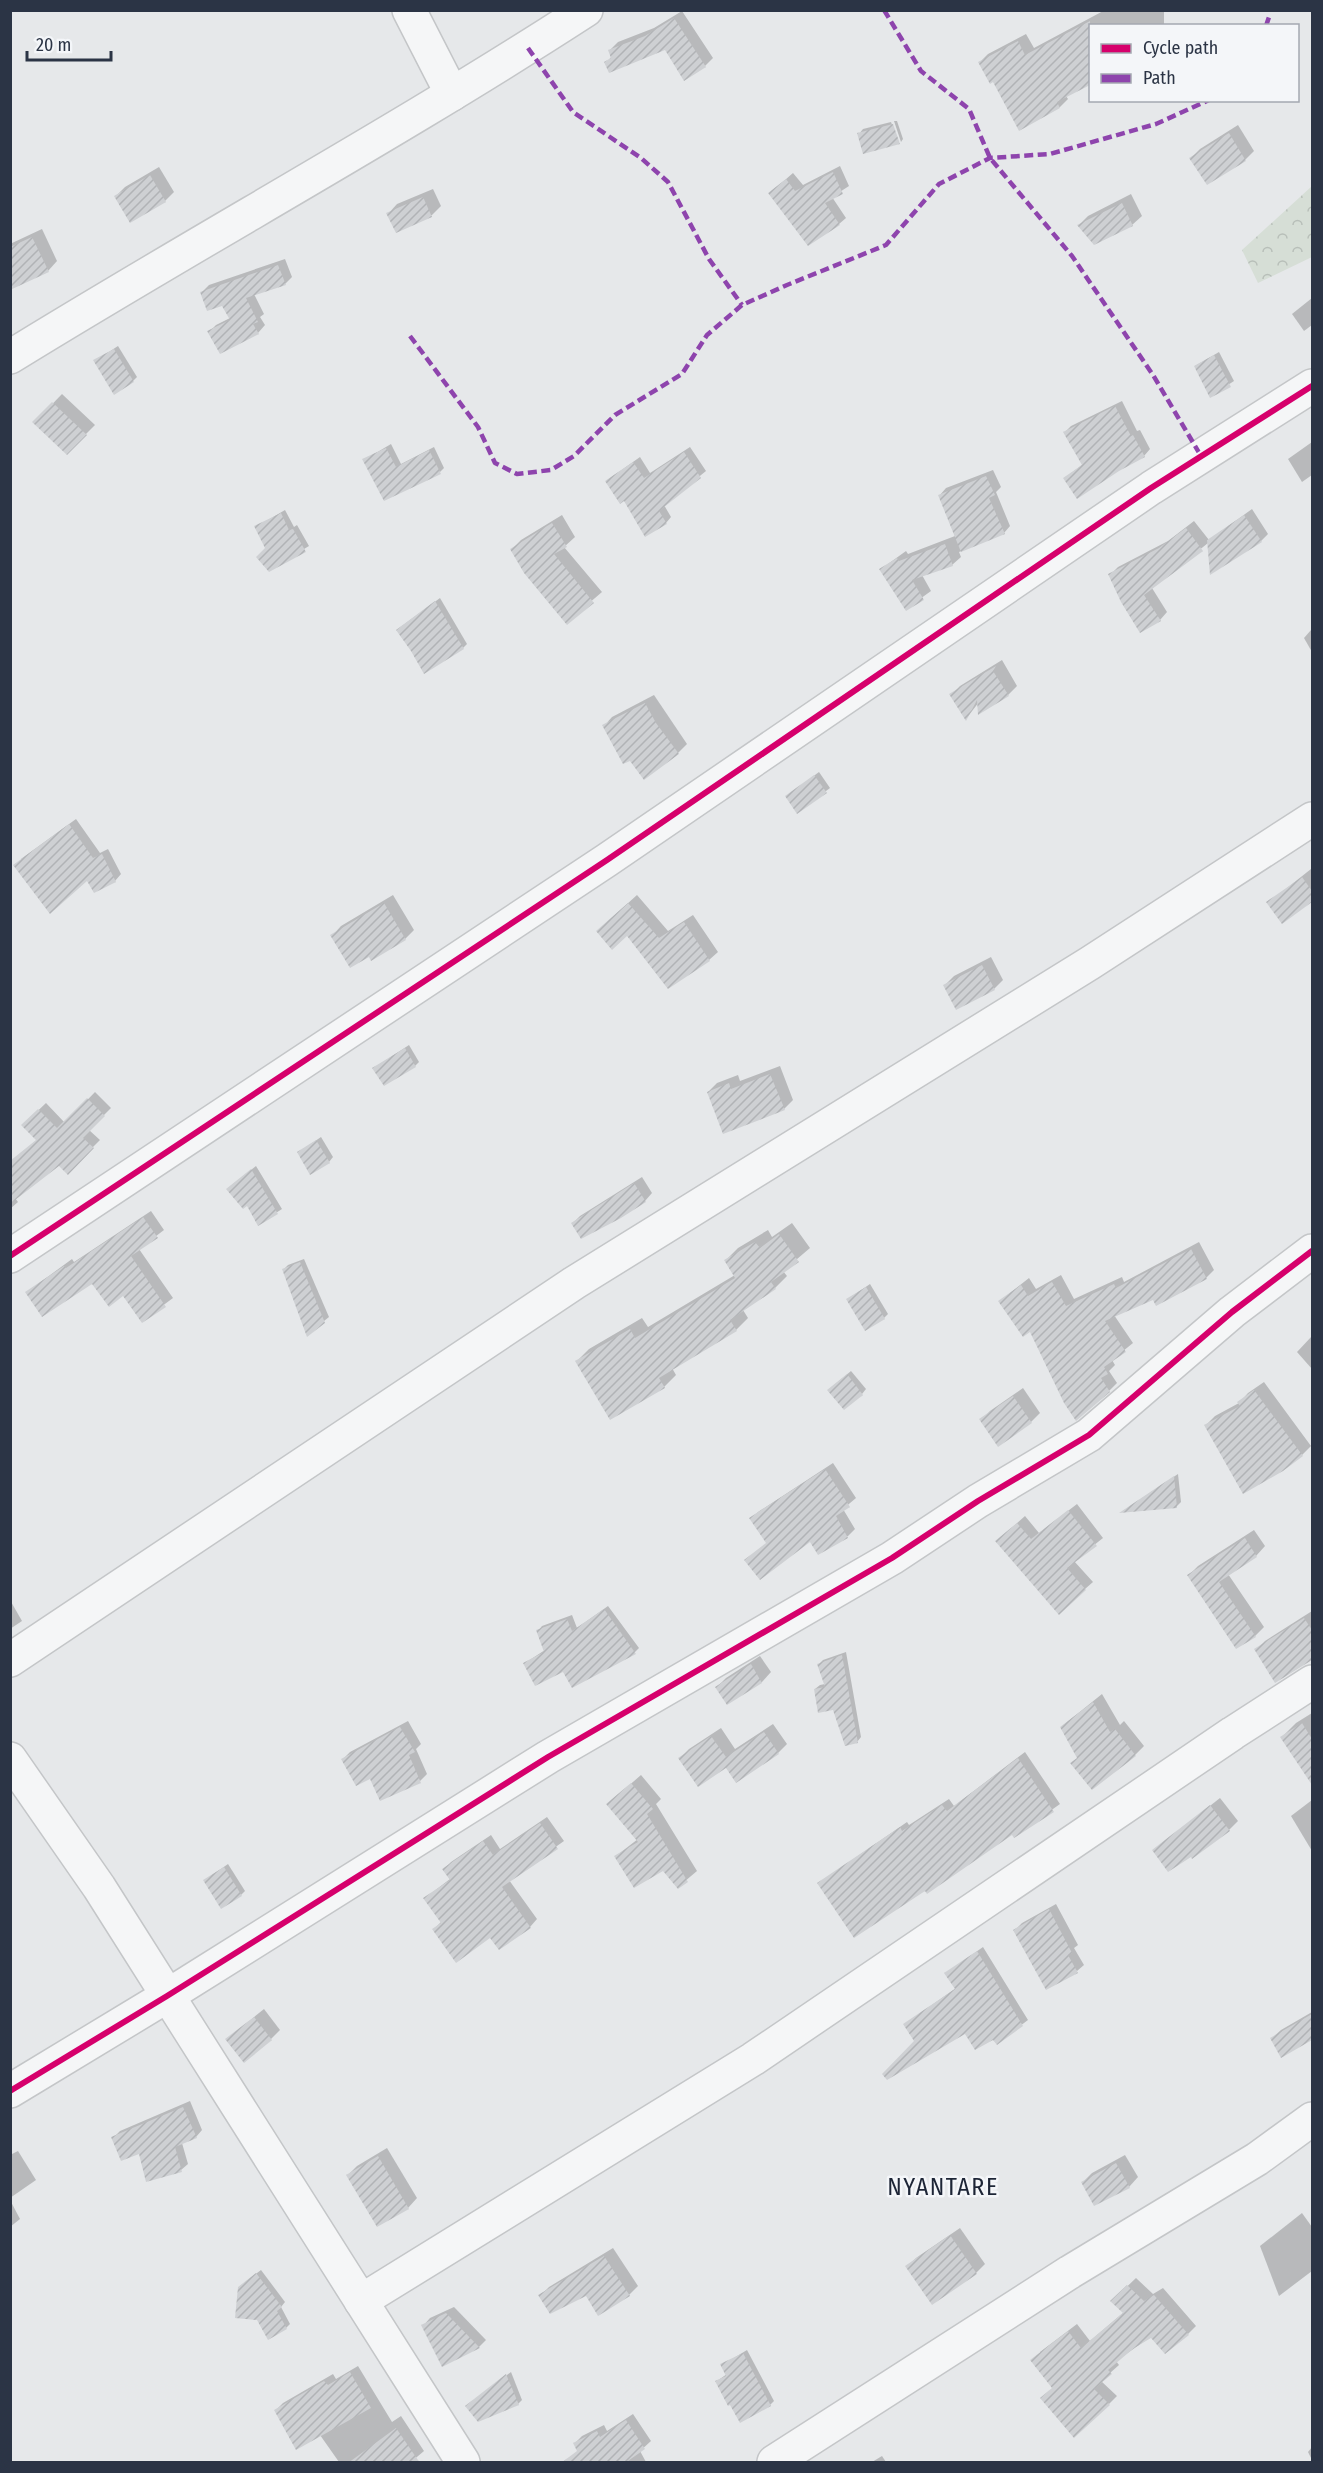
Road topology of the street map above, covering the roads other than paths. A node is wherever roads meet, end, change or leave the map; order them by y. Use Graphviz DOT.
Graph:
graph roads {
  1 [pos="409,10"];
  2 [pos="586,10"];
  3 [pos="452,94"];
  4 [pos="10,357"];
  5 [pos="1312,387"];
  6 [pos="1312,819"];
  7 [pos="1312,1251"];
  8 [pos="10,1256"];
  9 [pos="10,1660"];
  10 [pos="1312,1682"];
  11 [pos="10,1759"];
  12 [pos="167,1996"];
  13 [pos="10,2091"];
  14 [pos="1312,2119"];
  15 [pos="361,2301"];
  16 [pos="463,2463"];
  17 [pos="774,2463"];
  1 -- 3 [label="street"];
  2 -- 3 [label="street"];
  3 -- 4 [label="street"];
  5 -- 8 [label="street"];
  6 -- 9 [label="street"];
  7 -- 12 [label="street"];
  10 -- 15 [label="street"];
  11 -- 12 [label="street"];
  12 -- 13 [label="street"];
  12 -- 15 [label="street"];
  14 -- 17 [label="street"];
  15 -- 16 [label="street"];
}
